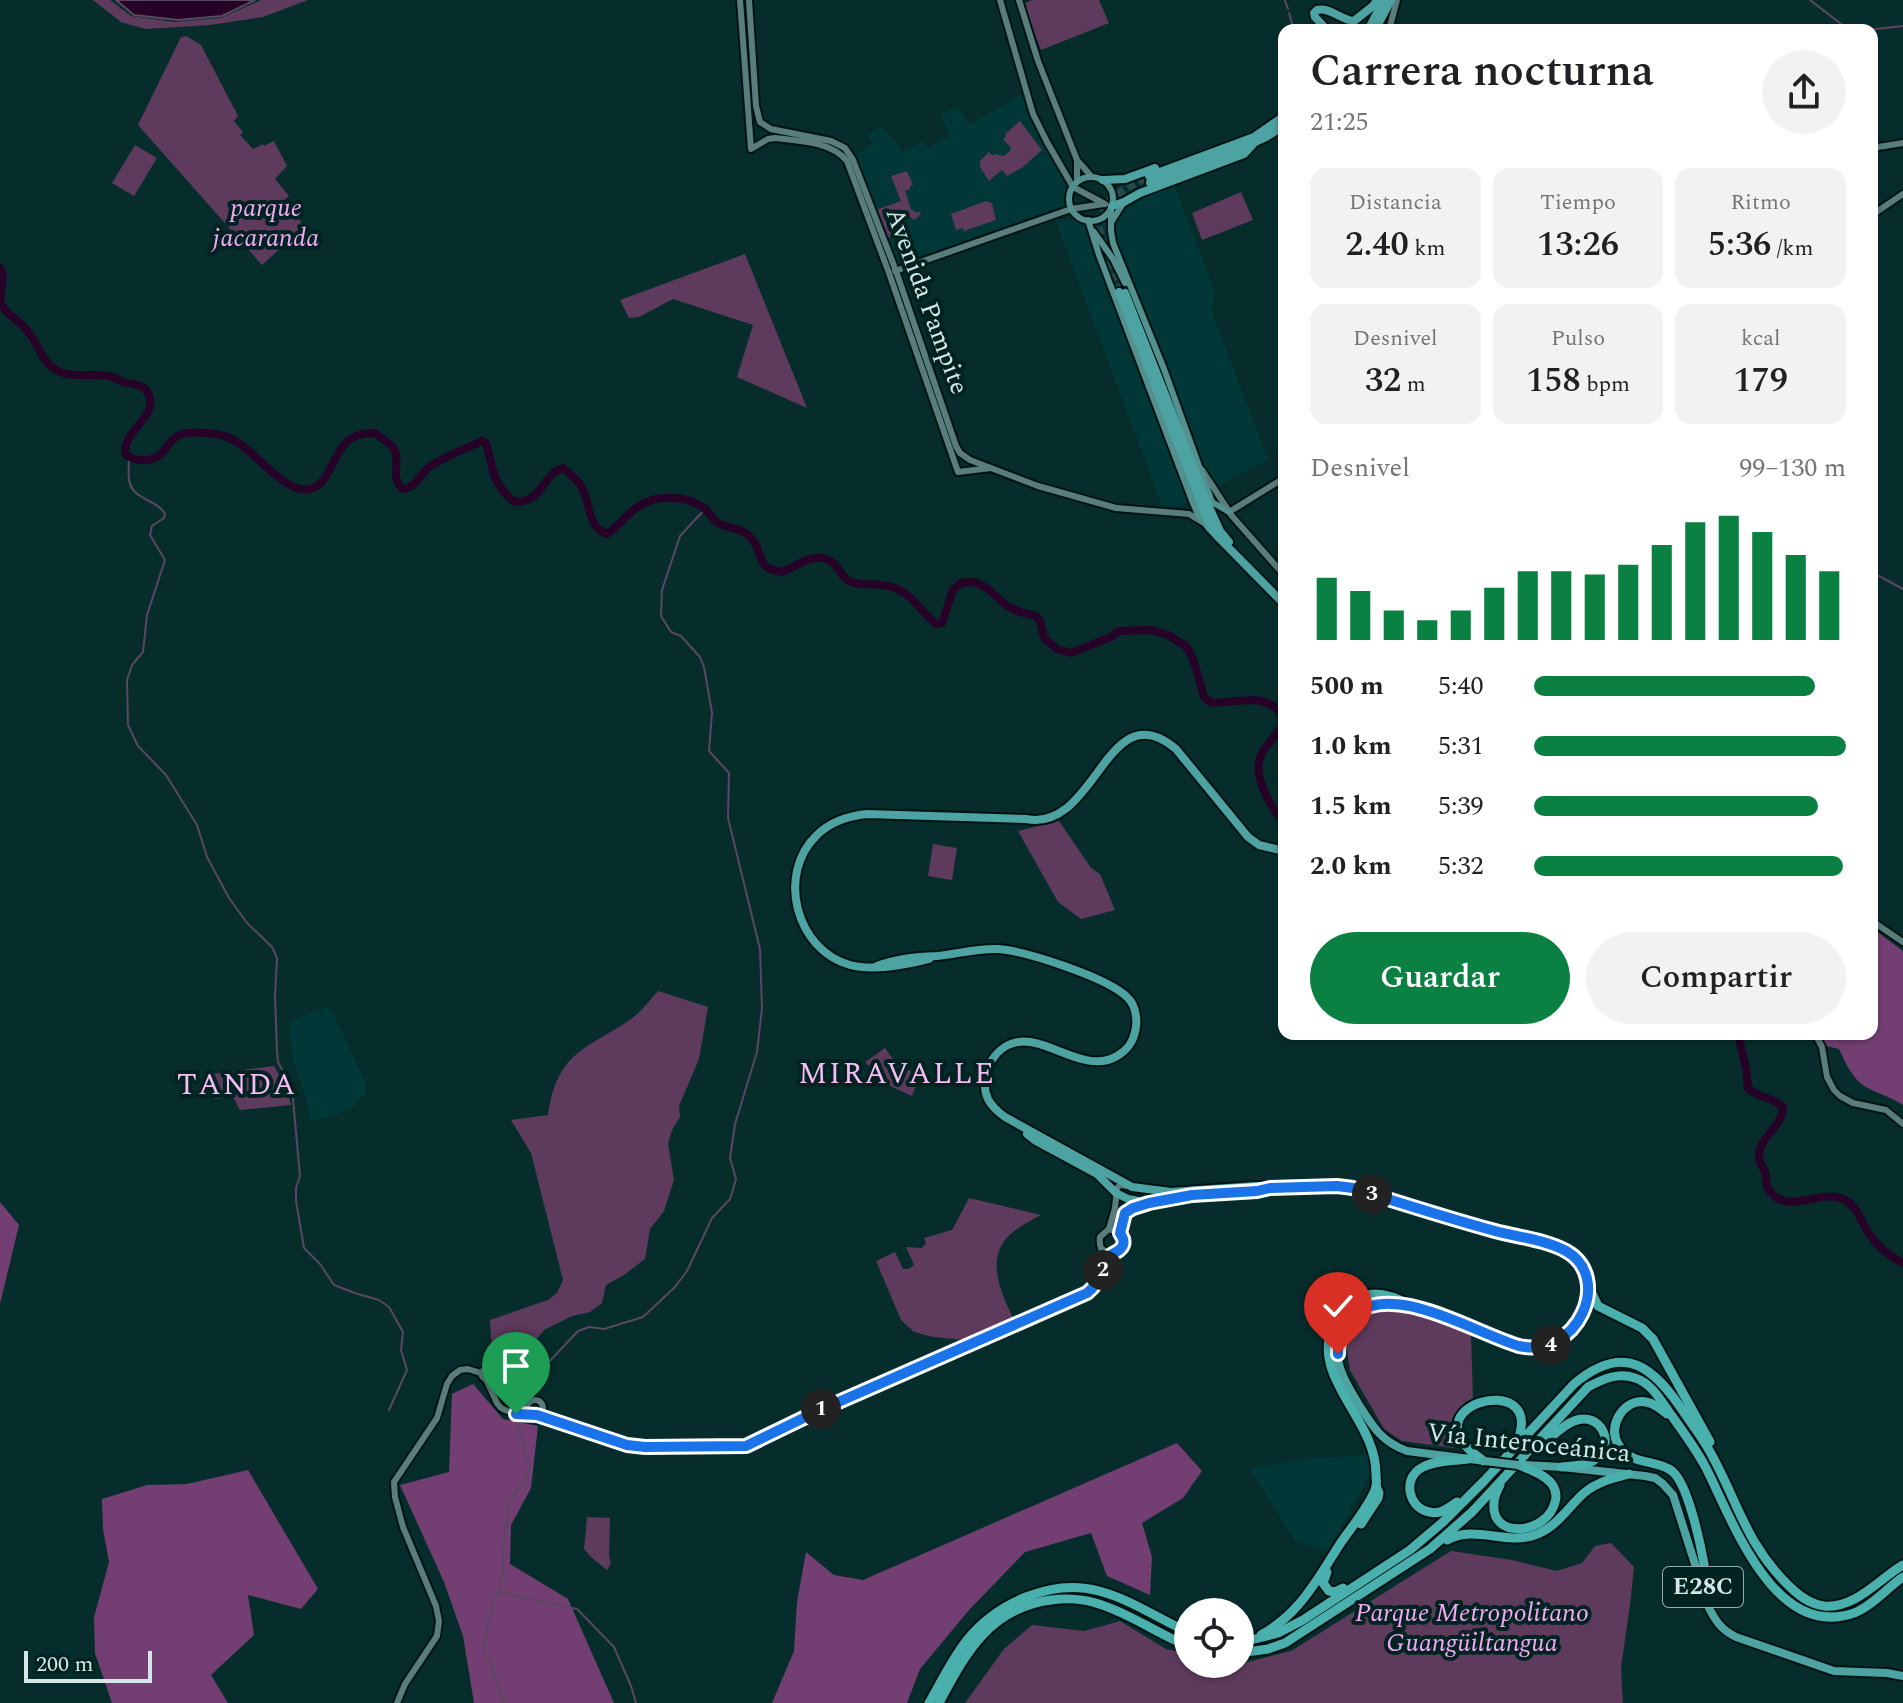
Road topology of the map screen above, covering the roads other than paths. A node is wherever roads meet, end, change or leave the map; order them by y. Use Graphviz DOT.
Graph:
graph roads {
  1 [pos="740,0"];
  2 [pos="749,0"];
  3 [pos="1000,0"];
  4 [pos="1019,0"];
  5 [pos="1377,0"];
  6 [pos="1384,0"];
  7 [pos="1391,0"];
  8 [pos="1397,0"];
  9 [pos="1321,24"];
  10 [pos="1371,24"];
  11 [pos="1378,24"];
  12 [pos="1391,24"];
  13 [pos="759,118"];
  14 [pos="749,121"];
  15 [pos="1278,121"];
  16 [pos="1278,129"];
  17 [pos="784,135"];
  18 [pos="1243,141"];
  19 [pos="1255,142"];
  20 [pos="1903,143"];
  21 [pos="1878,147"];
  22 [pos="1077,160"];
  23 [pos="1091,176"];
  24 [pos="1103,180"];
  25 [pos="1075,184"];
  26 [pos="1903,194"];
  27 [pos="1124,202"];
  28 [pos="1109,205"];
  29 [pos="1071,209"];
  30 [pos="1878,211"];
  31 [pos="1112,221"];
  32 [pos="1089,224"];
  33 [pos="892,272"];
  34 [pos="915,338"];
  35 [pos="1167,437"];
  36 [pos="963,455"];
  37 [pos="970,460"];
  38 [pos="955,463"];
  39 [pos="994,468"];
  40 [pos="1186,468"];
  41 [pos="970,470"];
  42 [pos="1278,482"];
  43 [pos="1211,494"];
  44 [pos="1191,498"];
  45 [pos="1181,512"];
  46 [pos="1229,512"];
  47 [pos="1205,524"];
  48 [pos="1219,538"];
  49 [pos="1247,565"];
  50 [pos="1278,568"];
  51 [pos="1278,598"];
  52 [pos="1278,850"];
  53 [pos="1878,925"];
  54 [pos="1903,942"];
  55 [pos="1818,1040"];
  56 [pos="1015,1123"];
  57 [pos="1903,1124"];
  58 [pos="1132,1187"];
  59 [pos="1270,1188"];
  60 [pos="1159,1191"];
  61 [pos="1116,1193"];
  62 [pos="1149,1203"];
  63 [pos="1109,1229"];
  64 [pos="1120,1233"];
  65 [pos="1102,1249"];
  66 [pos="1112,1253"];
  67 [pos="1105,1263"];
  68 [pos="1588,1285"];
  69 [pos="1412,1306"];
  70 [pos="1683,1431"];
  71 [pos="1516,1446"];
  72 [pos="1709,1450"];
  73 [pos="1528,1452"];
  74 [pos="1468,1459"];
  75 [pos="1484,1461"];
  76 [pos="1518,1465"];
  77 [pos="1562,1467"];
  78 [pos="1629,1474"];
  79 [pos="1503,1478"];
  80 [pos="1376,1486"];
  81 [pos="1473,1492"];
  82 [pos="1430,1549"];
  83 [pos="1903,1565"];
  84 [pos="1903,1577"];
  85 [pos="1365,1578"];
  86 [pos="1700,1579"];
  87 [pos="1174,1625"];
  88 [pos="1254,1635"];
  89 [pos="1254,1638"];
  90 [pos="1174,1639"];
  91 [pos="1254,1651"];
  92 [pos="1903,1676"];
  93 [pos="397,1703"];
  94 [pos="929,1703"];
  95 [pos="939,1703"];
  1 -- 14 [label="street, Avenida Pampite"];
  2 -- 13 [label="street"];
  3 -- 25 [label="street"];
  4 -- 22 [label="street"];
  5 -- 9 [label="main road"];
  6 -- 10 [label="main road"];
  7 -- 11 [label="main road"];
  8 -- 12 [label="street"];
  13 -- 14 [label="street"];
  13 -- 17 [label="street, Avenida Pampite"];
  14 -- 17 [label="street, Avenida Pampite"];
  15 -- 18 [label="main road"];
  16 -- 19 [label="main road"];
  17 -- 33 [label="street, Avenida Pampite"];
  18 -- 19 [label="main road"];
  18 -- 24 [label="main road"];
  19 -- 27 [label="main road"];
  20 -- 21 [label="street"];
  22 -- 23 [label="street"];
  22 -- 25 [label="street"];
  23 -- 24 [label="main road"];
  23 -- 25 [label="main road"];
  24 -- 28 [label="main road"];
  25 -- 28 [label="street"];
  25 -- 29 [label="main road"];
  26 -- 30 [label="street"];
  27 -- 28 [label="main road"];
  27 -- 31 [label="main road"];
  28 -- 29 [label="street"];
  28 -- 31 [label="main road"];
  28 -- 32 [label="main road"];
  29 -- 32 [label="main road"];
  29 -- 33 [label="street"];
  31 -- 43 [label="main road"];
  32 -- 35 [label="main road"];
  32 -- 43 [label="main road"];
  33 -- 34 [label="street, Avenida Pampite"];
  34 -- 36 [label="street, Avenida Pampite"];
  34 -- 38 [label="street, Avenida Pampite"];
  35 -- 40 [label="main road"];
  35 -- 44 [label="main road"];
  36 -- 37 [label="street"];
  36 -- 38 [label="street"];
  37 -- 39 [label="street"];
  37 -- 41 [label="street"];
  38 -- 41 [label="street, Avenida Pampite"];
  39 -- 41 [label="street"];
  39 -- 45 [label="street"];
  40 -- 48 [label="main road"];
  40 -- 49 [label="main road"];
  42 -- 46 [label="street"];
  43 -- 46 [label="main road"];
  43 -- 46 [label="street"];
  43 -- 49 [label="main road"];
  44 -- 45 [label="street"];
  44 -- 47 [label="main road"];
  45 -- 47 [label="street"];
  46 -- 50 [label="street"];
  47 -- 48 [label="main road"];
  48 -- 49 [label="main road"];
  49 -- 51 [label="main road"];
  52 -- 56 [label="main road"];
  53 -- 54 [label="street"];
  55 -- 57 [label="street"];
  56 -- 58 [label="main road"];
  56 -- 61 [label="main road"];
  58 -- 60 [label="main road"];
  58 -- 61 [label="street"];
  59 -- 60 [label="main road"];
  59 -- 62 [label="main road"];
  59 -- 68 [label="main road"];
  60 -- 62 [label="street"];
  61 -- 62 [label="main road"];
  61 -- 63 [label="street"];
  62 -- 64 [label="street"];
  63 -- 64 [label="street"];
  63 -- 65 [label="street"];
  64 -- 66 [label="street"];
  65 -- 66 [label="street"];
  65 -- 67 [label="street"];
  66 -- 67 [label="street"];
  67 -- 93 [label="street"];
  68 -- 69 [label="main road, Vía Interoceánica / E28C"];
  68 -- 72 [label="highway"];
  69 -- 74 [label="main road, Vía Interoceánica / E28C"];
  69 -- 80 [label="highway"];
  70 -- 73 [label="highway"];
  70 -- 84 [label="highway"];
  70 -- 86 [label="highway"];
  71 -- 72 [label="highway"];
  71 -- 75 [label="highway"];
  71 -- 81 [label="highway"];
  72 -- 83 [label="highway"];
  73 -- 77 [label="highway"];
  73 -- 79 [label="highway"];
  74 -- 75 [label="main road, Vía Interoceánica / E28C"];
  74 -- 81 [label="highway"];
  75 -- 76 [label="main road, Vía Interoceánica / E28C, bridge"];
  76 -- 77 [label="main road, Vía Interoceánica / E28C"];
  76 -- 79 [label="highway"];
  77 -- 78 [label="main road, Vía Interoceánica / E28C"];
  78 -- 82 [label="highway"];
  78 -- 86 [label="main road, Vía Interoceánica / E28C"];
  79 -- 82 [label="highway"];
  80 -- 85 [label="highway"];
  80 -- 88 [label="highway"];
  81 -- 85 [label="highway"];
  82 -- 91 [label="highway"];
  85 -- 89 [label="highway"];
  86 -- 92 [label="main road, Vía Interoceánica / E28C"];
  87 -- 94 [label="highway"];
  90 -- 95 [label="highway"];
}
